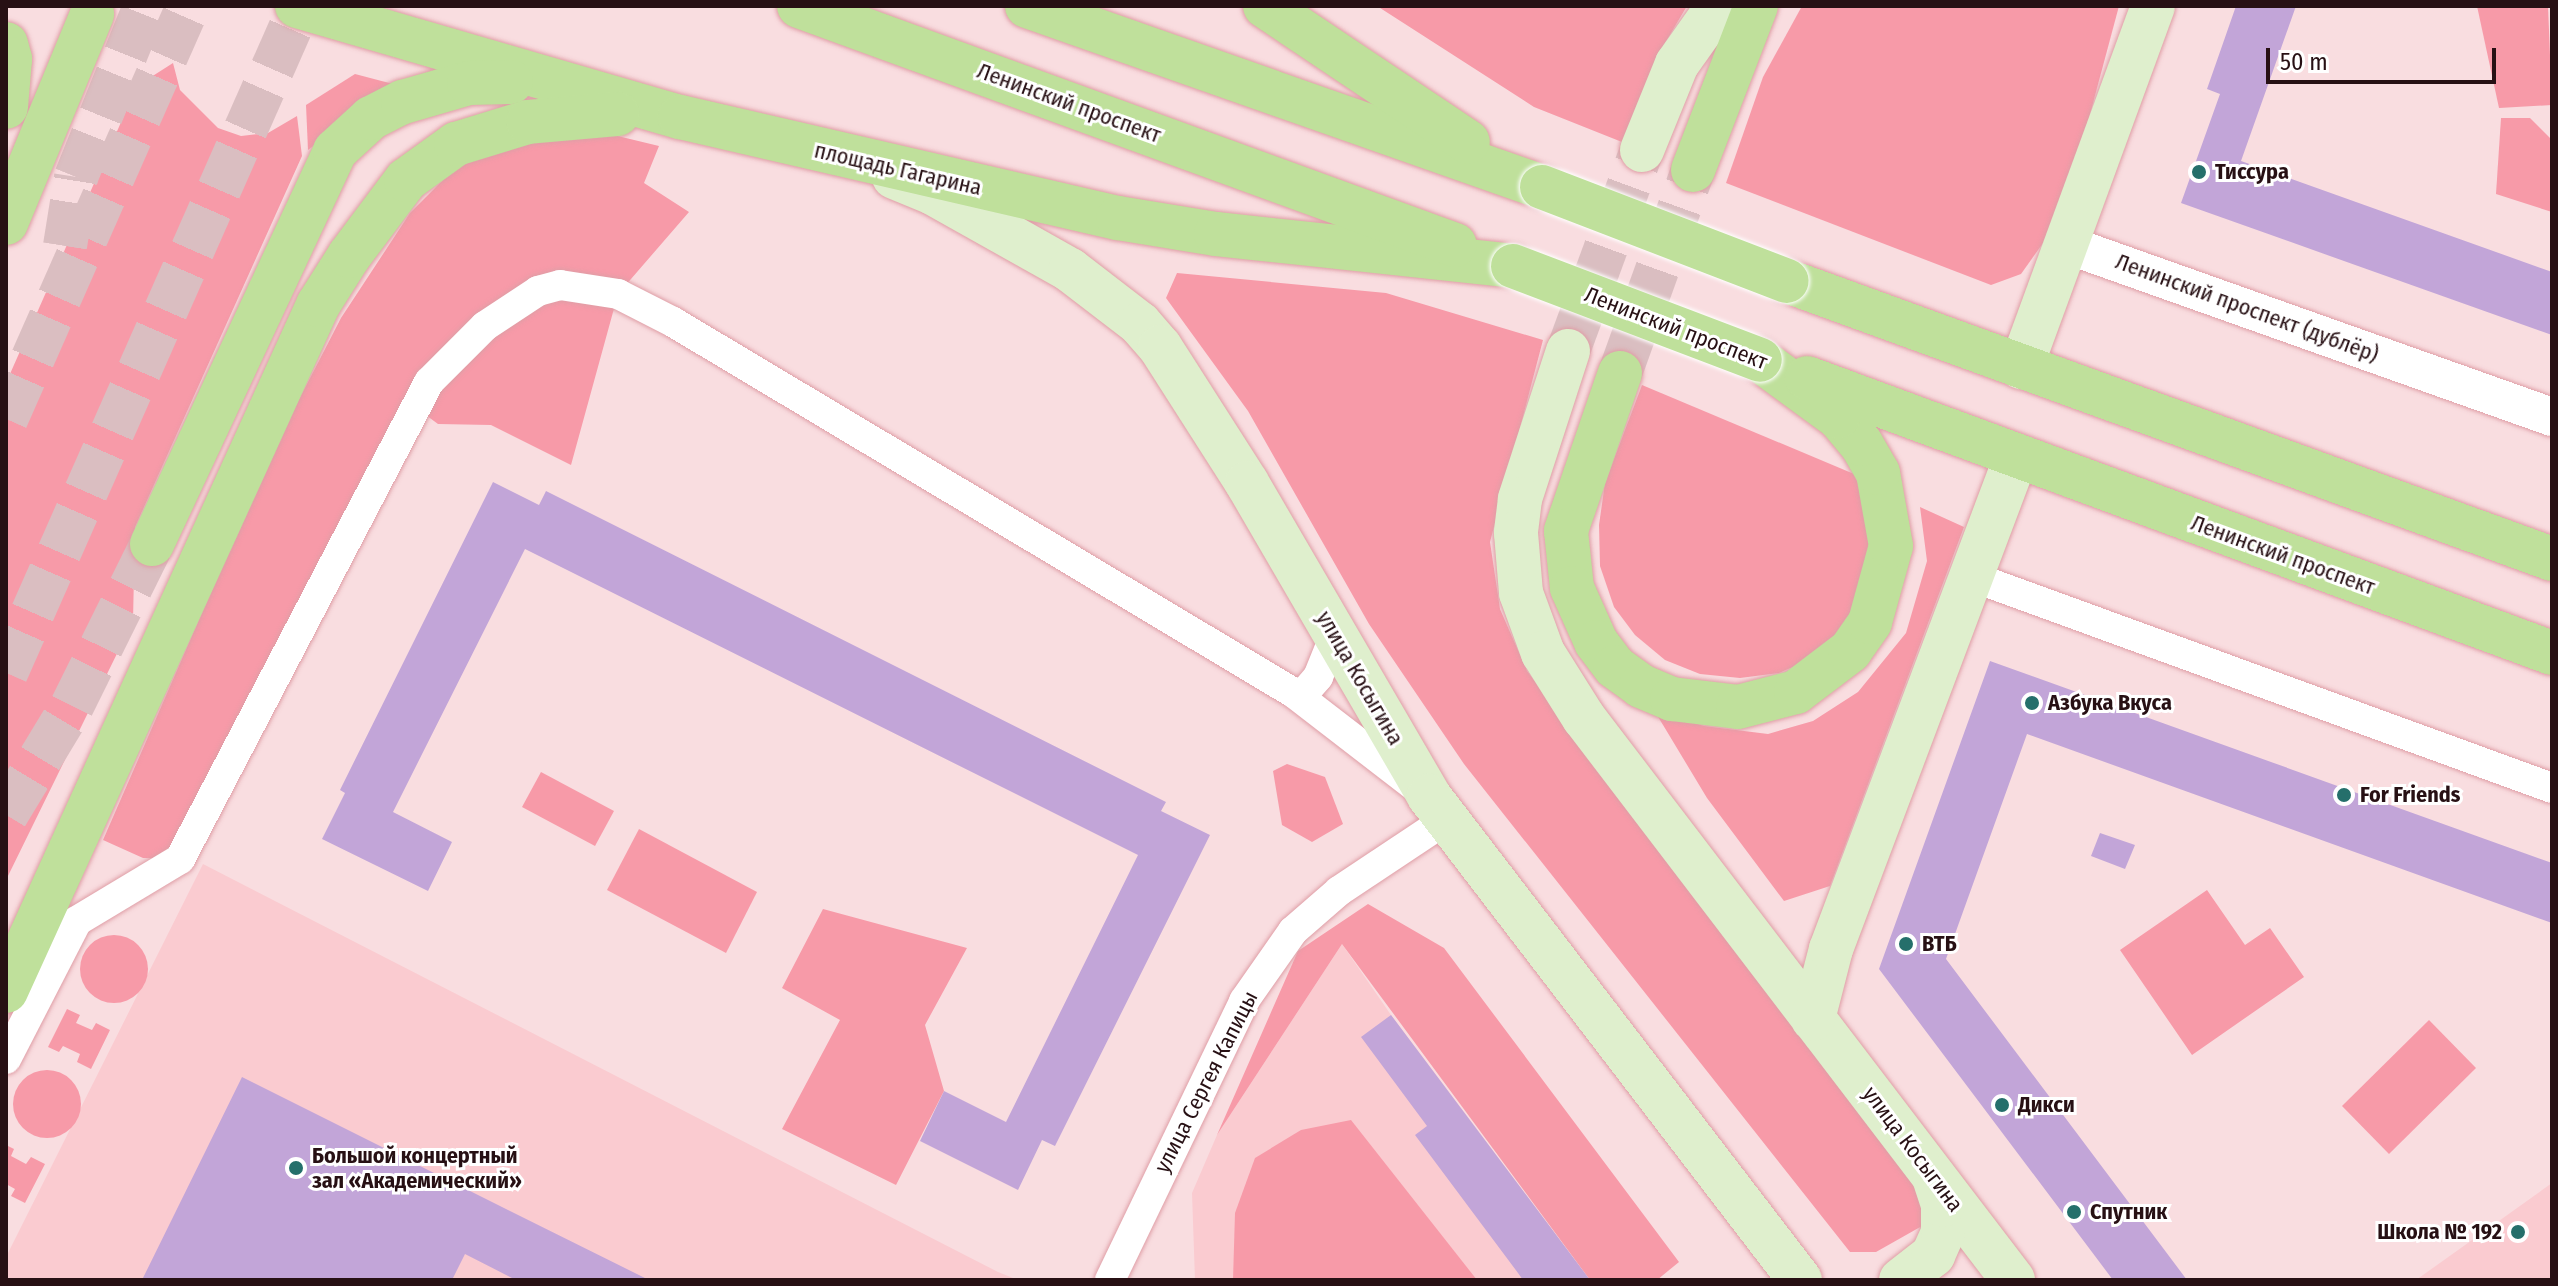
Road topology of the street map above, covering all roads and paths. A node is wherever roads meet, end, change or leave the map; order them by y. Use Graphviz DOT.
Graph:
graph roads {
  1 [pos="297,6"];
  2 [pos="799,6"];
  3 [pos="1027,6"];
  4 [pos="1265,6"];
  5 [pos="1718,6"];
  6 [pos="1756,6"];
  7 [pos="2153,6"];
  8 [pos="92,14"];
  9 [pos="6,44"];
  10 [pos="577,90"];
  11 [pos="6,107"];
  12 [pos="680,117"];
  13 [pos="1642,150"];
  14 [pos="855,161"];
  15 [pos="1693,170"];
  16 [pos="1542,187"];
  17 [pos="6,223"];
  18 [pos="2065,244"];
  19 [pos="1513,266"];
  20 [pos="1568,351"];
  21 [pos="1760,360"];
  22 [pos="2021,367"];
  23 [pos="1620,373"];
  24 [pos="2552,417"];
  25 [pos="2016,457"];
  26 [pos="1573,500"];
  27 [pos="152,544"];
  28 [pos="2552,559"];
  29 [pos="1973,577"];
  30 [pos="1335,635"];
  31 [pos="2552,653"];
  32 [pos="1294,693"];
  33 [pos="2552,788"];
  34 [pos="1646,798"];
  35 [pos="1437,808"];
  36 [pos="6,991"];
  37 [pos="1813,1019"];
  38 [pos="6,1059"];
  39 [pos="1932,1173"];
  40 [pos="1790,1267"];
  41 [pos="1110,1280"];
  42 [pos="1833,1280"];
  43 [pos="1901,1280"];
  44 [pos="2013,1280"];
  1 -- 10 [label="main road, площадь Гагарина"];
  2 -- 19 [label="main road, Ленинский проспект"];
  3 -- 16 [label="main road"];
  4 -- 16 [label="main road"];
  5 -- 13 [label="main road"];
  6 -- 15 [label="main road"];
  7 -- 18 [label="main road"];
  8 -- 17 [label="main road"];
  9 -- 11 [label="main road"];
  10 -- 12 [label="main road, площадь Гагарина"];
  10 -- 27 [label="main road"];
  12 -- 14 [label="main road, площадь Гагарина"];
  12 -- 36 [label="main road"];
  14 -- 19 [label="main road, площадь Гагарина"];
  14 -- 30 [label="main road, улица Косыгина"];
  16 -- 22 [label="main road, bridge"];
  18 -- 22 [label="main road"];
  18 -- 24 [label="street, Ленинский проспект (дублёр)"];
  19 -- 21 [label="main road, Ленинский проспект, bridge"];
  20 -- 34 [label="main road"];
  21 -- 25 [label="main road, Ленинский проспект"];
  21 -- 26 [label="main road"];
  22 -- 28 [label="main road"];
  23 -- 26 [label="main road"];
  25 -- 29 [label="main road"];
  25 -- 31 [label="main road, Ленинский проспект"];
  26 -- 34 [label="main road"];
  29 -- 33 [label="street"];
  29 -- 37 [label="main road"];
  30 -- 32 [label="street"];
  30 -- 35 [label="main road, улица Косыгина"];
  32 -- 35 [label="street"];
  32 -- 38 [label="street"];
  34 -- 37 [label="main road, улица Косыгина"];
  35 -- 40 [label="main road, улица Косыгина"];
  35 -- 41 [label="street, улица Сергея Капицы"];
  37 -- 39 [label="main road, улица Косыгина"];
  39 -- 43 [label="main road"];
  39 -- 44 [label="main road, улица Косыгина"];
  40 -- 42 [label="main road"];
}
